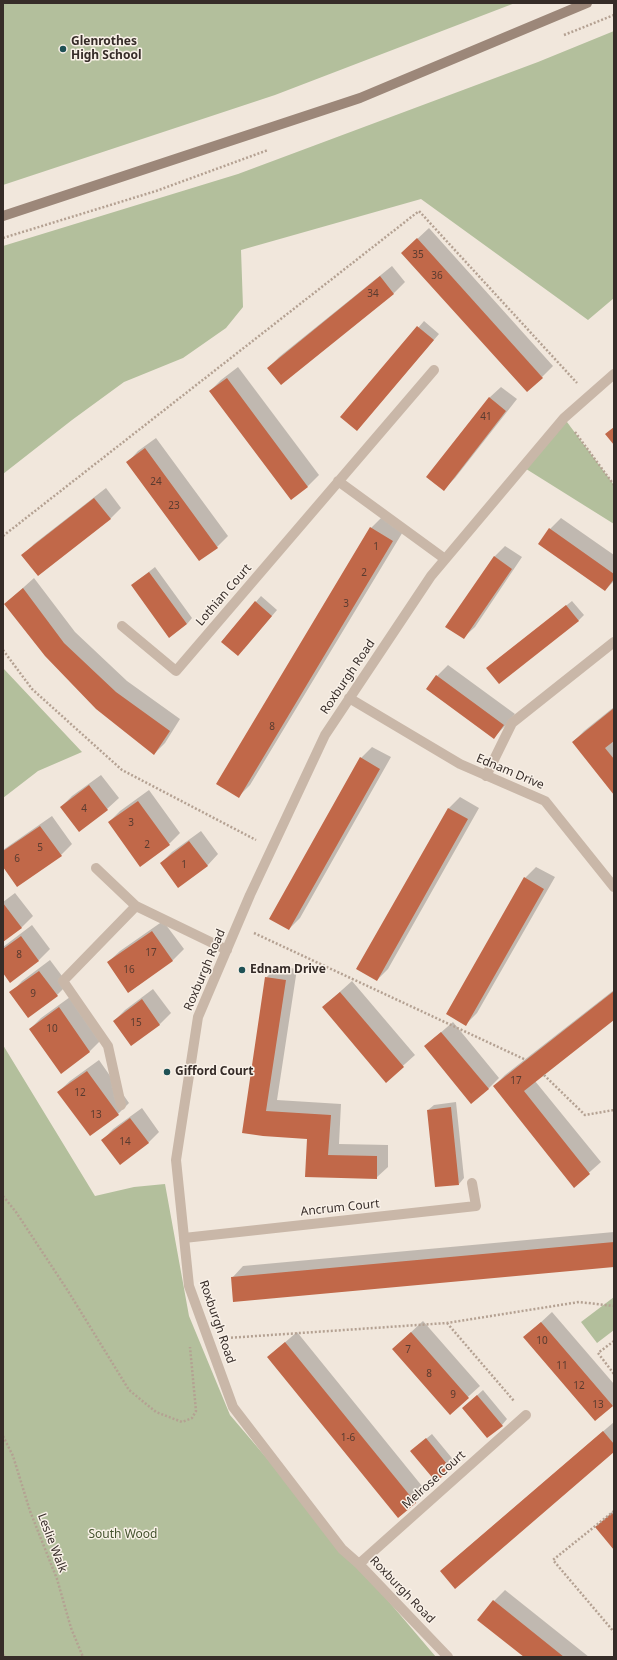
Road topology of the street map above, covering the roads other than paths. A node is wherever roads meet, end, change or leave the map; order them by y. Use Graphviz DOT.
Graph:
graph roads {
  1 [pos="587,3"];
  2 [pos="3,216"];
  3 [pos="434,370"];
  4 [pos="614,374"];
  5 [pos="338,481"];
  6 [pos="445,560"];
  7 [pos="122,626"];
  8 [pos="614,642"];
  9 [pos="349,698"];
  10 [pos="486,776"];
  11 [pos="96,868"];
  12 [pos="614,887"];
  13 [pos="136,906"];
  14 [pos="227,950"];
  15 [pos="120,1105"];
  16 [pos="472,1183"];
  17 [pos="184,1238"];
  18 [pos="526,1415"];
  19 [pos="359,1564"];
  20 [pos="448,1657"];
  1 -- 2 [label="main road"];
  3 -- 5 [label="street, Lothian Court"];
  4 -- 6 [label="street, Roxburgh Road"];
  5 -- 6 [label="street"];
  5 -- 7 [label="street, Lothian Court"];
  6 -- 9 [label="street, Roxburgh Road"];
  8 -- 10 [label="street"];
  9 -- 10 [label="street, Ednam Drive"];
  9 -- 14 [label="street, Roxburgh Road"];
  10 -- 12 [label="street, Ednam Drive"];
  11 -- 13 [label="street"];
  13 -- 14 [label="street"];
  13 -- 15 [label="street"];
  14 -- 17 [label="street, Roxburgh Road"];
  16 -- 17 [label="street, Ancrum Court"];
  17 -- 19 [label="street, Roxburgh Road"];
  18 -- 19 [label="street, Melrose Court"];
  19 -- 20 [label="street, Roxburgh Road"];
}
